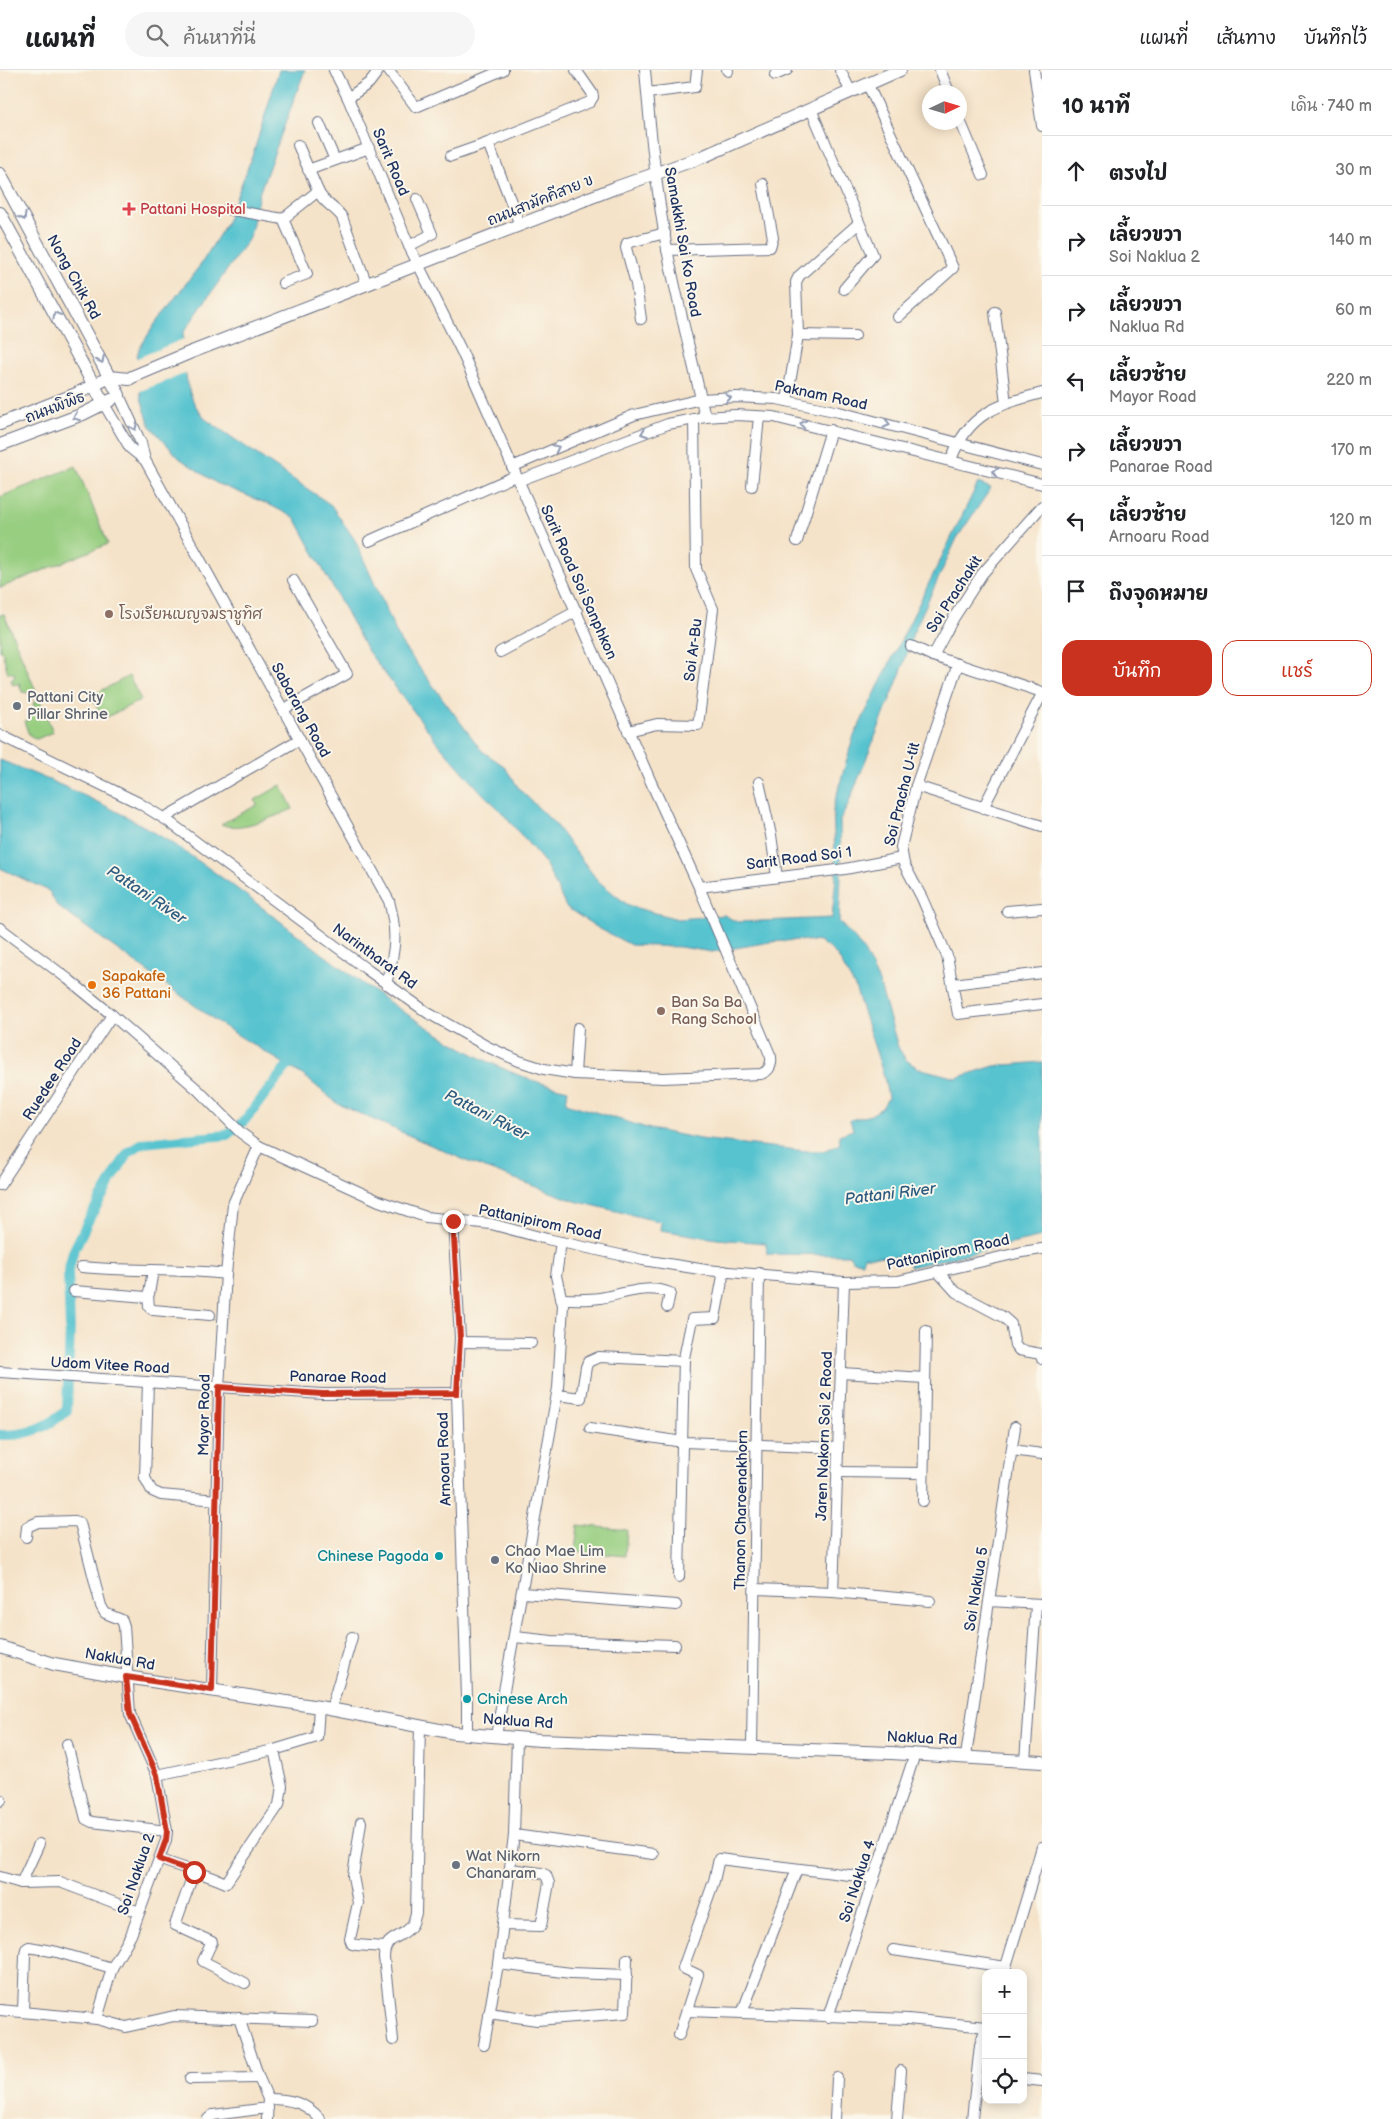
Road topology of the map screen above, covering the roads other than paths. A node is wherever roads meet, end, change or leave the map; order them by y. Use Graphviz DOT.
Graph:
graph roads {
  1 [pos="334,70"];
  2 [pos="379,70"];
  3 [pos="388,70"];
  4 [pos="576,70"];
  5 [pos="645,70"];
  6 [pos="697,70"];
  7 [pos="787,70"];
  8 [pos="840,70"];
  9 [pos="900,70"];
  10 [pos="940,70"];
  11 [pos="1034,70"];
  12 [pos="500,71"];
  13 [pos="775,75"];
  14 [pos="868,84"];
  15 [pos="946,85"];
  16 [pos="850,92"];
  17 [pos="647,93"];
  18 [pos="348,98"];
  19 [pos="811,110"];
  20 [pos="319,123"];
  21 [pos="1042,126"];
  22 [pos="965,130"];
  23 [pos="488,143"];
  24 [pos="298,145"];
  25 [pos="369,148"];
  26 [pos="451,156"];
  27 [pos="335,160"];
  28 [pos="308,170"];
  29 [pos="655,173"];
  30 [pos="0,174"];
  31 [pos="983,175"];
  32 [pos="763,184"];
  33 [pos="318,191"];
  34 [pos="417,199"];
  35 [pos="227,209"];
  36 [pos="0,213"];
  37 [pos="283,219"];
  38 [pos="859,223"];
  39 [pos="520,225"];
  40 [pos="664,233"];
  41 [pos="409,246"];
  42 [pos="667,250"];
  43 [pos="420,265"];
  44 [pos="283,283"];
  45 [pos="367,285"];
  46 [pos="844,289"];
  47 [pos="995,312"];
  48 [pos="898,317"];
  49 [pos="641,319"];
  50 [pos="798,335"];
  51 [pos="854,336"];
  52 [pos="110,377"];
  53 [pos="130,378"];
  54 [pos="94,385"];
  55 [pos="1042,393"];
  56 [pos="119,395"];
  57 [pos="701,399"];
  58 [pos="787,401"];
  59 [pos="1006,403"];
  60 [pos="104,404"];
  61 [pos="705,417"];
  62 [pos="759,417"];
  63 [pos="694,419"];
  64 [pos="0,424"];
  65 [pos="831,430"];
  66 [pos="958,442"];
  67 [pos="0,445"];
  68 [pos="145,460"];
  69 [pos="951,460"];
  70 [pos="1042,465"];
  71 [pos="515,475"];
  72 [pos="1042,484"];
  73 [pos="752,486"];
  74 [pos="1042,506"];
  75 [pos="369,541"];
  76 [pos="797,541"];
  77 [pos="293,580"];
  78 [pos="577,611"];
  79 [pos="911,646"];
  80 [pos="500,652"];
  81 [pos="933,656"];
  82 [pos="958,664"];
  83 [pos="1042,693"];
  84 [pos="284,709"];
  85 [pos="628,731"];
  86 [pos="0,735"];
  87 [pos="300,738"];
  88 [pos="759,782"];
  89 [pos="916,786"];
  90 [pos="983,808"];
  91 [pos="164,818"];
  92 [pos="1042,826"];
  93 [pos="902,858"];
  94 [pos="777,877"];
  95 [pos="700,887"];
  96 [pos="1042,908"];
  97 [pos="1008,912"];
  98 [pos="0,928"];
  99 [pos="1042,973"];
  100 [pos="386,984"];
  101 [pos="953,984"];
  102 [pos="1042,1004"];
  103 [pos="112,1015"];
  104 [pos="578,1028"];
  105 [pos="770,1066"];
  106 [pos="575,1074"];
  107 [pos="259,1146"];
  108 [pos="0,1185"];
  109 [pos="453,1221"];
  110 [pos="561,1242"];
  111 [pos="1042,1249"];
  112 [pos="82,1267"];
  113 [pos="153,1270"];
  114 [pos="724,1271"];
  115 [pos="937,1271"];
  116 [pos="759,1273"];
  117 [pos="226,1274"];
  118 [pos="844,1282"];
  119 [pos="74,1290"];
  120 [pos="148,1296"];
  121 [pos="561,1299"];
  122 [pos="667,1308"];
  123 [pos="210,1315"];
  124 [pos="926,1331"];
  125 [pos="460,1342"];
  126 [pos="531,1343"];
  127 [pos="1042,1359"];
  128 [pos="684,1361"];
  129 [pos="0,1372"];
  130 [pos="841,1373"];
  131 [pos="925,1378"];
  132 [pos="148,1382"];
  133 [pos="219,1387"];
  134 [pos="457,1393"];
  135 [pos="557,1394"];
  136 [pos="1015,1427"];
  137 [pos="590,1428"];
  138 [pos="683,1442"];
  139 [pos="757,1444"];
  140 [pos="838,1448"];
  141 [pos="1012,1450"];
  142 [pos="1042,1454"];
  143 [pos="837,1472"];
  144 [pos="924,1474"];
  145 [pos="217,1500"];
  146 [pos="923,1501"];
  147 [pos="26,1538"];
  148 [pos="679,1576"];
  149 [pos="755,1589"];
  150 [pos="833,1592"];
  151 [pos="523,1593"];
  152 [pos="930,1601"];
  153 [pos="989,1601"];
  154 [pos="676,1604"];
  155 [pos="1039,1604"];
  156 [pos="352,1637"];
  157 [pos="515,1637"];
  158 [pos="675,1645"];
  159 [pos="0,1647"];
  160 [pos="126,1677"];
  161 [pos="212,1690"];
  162 [pos="325,1708"];
  163 [pos="420,1726"];
  164 [pos="467,1734"];
  165 [pos="496,1736"];
  166 [pos="517,1738"];
  167 [pos="67,1744"];
  168 [pos="752,1748"];
  169 [pos="274,1750"];
  170 [pos="915,1754"];
  171 [pos="966,1756"];
  172 [pos="1025,1761"];
  173 [pos="1042,1762"];
  174 [pos="157,1775"];
  175 [pos="361,1822"];
  176 [pos="167,1831"];
  177 [pos="514,1835"];
  178 [pos="39,1844"];
  179 [pos="1042,1847"];
  180 [pos="654,1854"];
  181 [pos="159,1859"];
  182 [pos="510,1868"];
  183 [pos="797,1869"];
  184 [pos="194,1872"];
  185 [pos="0,1876"];
  186 [pos="874,1878"];
  187 [pos="21,1883"];
  188 [pos="138,1912"];
  189 [pos="503,1925"];
  190 [pos="384,1947"];
  191 [pos="894,1950"];
  192 [pos="627,1959"];
  193 [pos="498,1964"];
  194 [pos="112,1968"];
  195 [pos="999,1969"];
  196 [pos="1005,1969"];
  197 [pos="627,1975"];
  198 [pos="245,1983"];
  199 [pos="0,2010"];
  200 [pos="23,2011"];
  201 [pos="687,2012"];
  202 [pos="490,2013"];
  203 [pos="742,2013"];
  204 [pos="828,2017"];
  205 [pos="239,2018"];
  206 [pos="97,2019"];
  207 [pos="312,2021"];
  208 [pos="982,2027"];
  209 [pos="679,2035"];
  210 [pos="982,2039"];
  211 [pos="393,2040"];
  212 [pos="484,2045"];
  213 [pos="902,2071"];
  214 [pos="981,2075"];
  215 [pos="259,2078"];
  216 [pos="837,2078"];
  217 [pos="190,2079"];
  218 [pos="1027,2079"];
  219 [pos="1042,2081"];
  220 [pos="268,2103"];
  221 [pos="208,2119"];
  222 [pos="267,2119"];
  223 [pos="320,2119"];
  224 [pos="835,2119"];
  225 [pos="897,2119"];
  226 [pos="972,2119"];
  1 -- 18 [label="street, Sarit Road"];
  2 -- 18 [label="street"];
  3 -- 12 [label="street"];
  4 -- 23 [label="street"];
  5 -- 17 [label="street, Samakkhi Sai Ko Road"];
  6 -- 17 [label="street"];
  7 -- 13 [label="street"];
  8 -- 16 [label="street"];
  9 -- 14 [label="main road, ถนนสามัคคีสาย ข"];
  10 -- 15 [label="street"];
  11 -- 21 [label="street"];
  14 -- 16 [label="main road, ถนนสามัคคีสาย ข"];
  14 -- 48 [label="street"];
  16 -- 19 [label="main road, ถนนสามัคคีสาย ข"];
  17 -- 29 [label="street, Samakkhi Sai Ko Road"];
  18 -- 25 [label="street, Sarit Road"];
  19 -- 29 [label="main road, ถนนสามัคคีสาย ข"];
  19 -- 38 [label="street"];
  20 -- 27 [label="street"];
  22 -- 31 [label="street"];
  23 -- 26 [label="street"];
  23 -- 39 [label="street"];
  24 -- 28 [label="street"];
  25 -- 27 [label="street"];
  25 -- 41 [label="street, Sarit Road"];
  27 -- 28 [label="street"];
  28 -- 33 [label="street"];
  29 -- 39 [label="main road, ถนนสามัคคีสาย ข"];
  29 -- 40 [label="street, Samakkhi Sai Ko Road"];
  30 -- 52 [label="main road, Nong Chik Rd, one-way"];
  32 -- 42 [label="street"];
  33 -- 37 [label="street"];
  33 -- 45 [label="street"];
  34 -- 41 [label="street"];
  35 -- 37 [label="street"];
  54 -- 36 [label="main road, one-way"];
  37 -- 44 [label="street"];
  38 -- 46 [label="street"];
  38 -- 50 [label="street"];
  39 -- 43 [label="main road, ถนนสามัคคีสาย ข"];
  40 -- 42 [label="street, Samakkhi Sai Ko Road"];
  40 -- 49 [label="street"];
  41 -- 43 [label="street, Sarit Road"];
  42 -- 57 [label="street, Samakkhi Sai Ko Road"];
  43 -- 45 [label="main road, ถนนสามัคคีสาย ข"];
  43 -- 71 [label="street, Sarit Road Soi Sanphkon"];
  45 -- 53 [label="main road, ถนนสามัคคีสาย ข"];
  47 -- 59 [label="street"];
  50 -- 51 [label="street"];
  50 -- 58 [label="street"];
  52 -- 53 [label="main road"];
  52 -- 54 [label="main road, ถนนพิพิธ"];
  52 -- 56 [label="main road, Nong Chik Rd"];
  53 -- 56 [label="main road"];
  54 -- 60 [label="main road"];
  54 -- 64 [label="main road, ถนนพิพิธ"];
  55 -- 59 [label="street"];
  56 -- 60 [label="main road, ถนนพิพิธ"];
  56 -- 68 [label="street, Sabarang Road, one-way"];
  57 -- 58 [label="street, Paknam Road, one-way"];
  57 -- 61 [label="street, Samakkhi Sai Ko Road"];
  71 -- 57 [label="street, Paknam Road, one-way"];
  58 -- 66 [label="street, Paknam Road, one-way"];
  59 -- 66 [label="street"];
  60 -- 67 [label="main road, ถนนพิพิธ, one-way"];
  60 -- 68 [label="street, Sabarang Road"];
  61 -- 62 [label="street"];
  61 -- 63 [label="street"];
  65 -- 62 [label="street, one-way"];
  62 -- 73 [label="street"];
  63 -- 71 [label="street, one-way"];
  63 -- 85 [label="street, Soi Ar-Bu"];
  65 -- 69 [label="street"];
  65 -- 76 [label="street"];
  66 -- 69 [label="street"];
  66 -- 70 [label="street, Paknam Road"];
  68 -- 84 [label="street, Sabarang Road"];
  72 -- 69 [label="street, one-way"];
  71 -- 75 [label="street"];
  71 -- 78 [label="street, Sarit Road Soi Sanphkon"];
  74 -- 81 [label="street, Soi Prachakit"];
  77 -- 84 [label="street"];
  78 -- 80 [label="street"];
  78 -- 85 [label="street, Sarit Road Soi Sanphkon"];
  79 -- 81 [label="street"];
  81 -- 82 [label="street"];
  82 -- 83 [label="street"];
  82 -- 89 [label="street, Soi Pracha U-tit"];
  83 -- 90 [label="street"];
  84 -- 87 [label="street, Sabarang Road"];
  85 -- 95 [label="street, Sarit Road Soi Sanphkon"];
  86 -- 91 [label="street, Narintharat Rd"];
  87 -- 91 [label="street"];
  87 -- 100 [label="street, Sabarang Road"];
  88 -- 94 [label="street"];
  89 -- 90 [label="street"];
  89 -- 93 [label="street, Soi Pracha U-tit"];
  90 -- 92 [label="street"];
  91 -- 100 [label="street, Narintharat Rd"];
  93 -- 94 [label="street, Sarit Road Soi 1"];
  93 -- 101 [label="street, Soi Pracha U-tit"];
  94 -- 95 [label="street, Sarit Road Soi 1"];
  95 -- 105 [label="street, Sarit Road Soi Sanphkon"];
  96 -- 97 [label="street"];
  98 -- 103 [label="street, Pattanipirom Road"];
  99 -- 101 [label="street"];
  100 -- 106 [label="street, Narintharat Rd"];
  101 -- 102 [label="street, Soi Pracha U-tit"];
  103 -- 107 [label="street, Pattanipirom Road"];
  103 -- 108 [label="street, Ruedee Road"];
  104 -- 106 [label="street"];
  105 -- 106 [label="street, Narintharat Rd"];
  107 -- 109 [label="street, Pattanipirom Road"];
  107 -- 117 [label="street, Mayor Road"];
  109 -- 110 [label="street, Pattanipirom Road"];
  109 -- 125 [label="street, Arnoaru Road"];
  110 -- 114 [label="street, Pattanipirom Road"];
  110 -- 121 [label="street"];
  111 -- 115 [label="street, Pattanipirom Road"];
  112 -- 113 [label="street"];
  113 -- 117 [label="street"];
  113 -- 120 [label="street"];
  114 -- 116 [label="street, Pattanipirom Road"];
  114 -- 128 [label="street"];
  115 -- 118 [label="street, Pattanipirom Road"];
  115 -- 127 [label="street"];
  116 -- 118 [label="street, Pattanipirom Road"];
  116 -- 139 [label="street, Thanon Charoenakhorn"];
  117 -- 133 [label="street, Mayor Road"];
  118 -- 130 [label="street, Jaren Nakorn Soi 2 Road"];
  119 -- 120 [label="street"];
  120 -- 123 [label="street"];
  121 -- 122 [label="street"];
  121 -- 135 [label="street"];
  124 -- 131 [label="street"];
  125 -- 126 [label="street"];
  125 -- 134 [label="street, Arnoaru Road"];
  128 -- 135 [label="street"];
  128 -- 138 [label="street"];
  129 -- 132 [label="street, Udom Vitee Road"];
  130 -- 131 [label="street"];
  130 -- 140 [label="street, Jaren Nakorn Soi 2 Road"];
  131 -- 144 [label="street"];
  132 -- 133 [label="street, Udom Vitee Road"];
  132 -- 145 [label="street"];
  133 -- 134 [label="street, Panarae Road"];
  133 -- 145 [label="street, Mayor Road"];
  134 -- 164 [label="street, Arnoaru Road"];
  135 -- 151 [label="street"];
  136 -- 141 [label="street, Soi Naklua 5"];
  137 -- 138 [label="street"];
  138 -- 139 [label="street"];
  138 -- 148 [label="street"];
  139 -- 140 [label="street"];
  139 -- 149 [label="street, Thanon Charoenakhorn"];
  140 -- 143 [label="street, Jaren Nakorn Soi 2 Road"];
  141 -- 142 [label="street"];
  141 -- 153 [label="street, Soi Naklua 5"];
  143 -- 144 [label="street"];
  143 -- 150 [label="street, Jaren Nakorn Soi 2 Road"];
  144 -- 146 [label="street"];
  145 -- 161 [label="street, Mayor Road"];
  147 -- 160 [label="street, Soi Naklua 2"];
  149 -- 150 [label="street"];
  149 -- 168 [label="street, Thanon Charoenakhorn"];
  150 -- 152 [label="street"];
  151 -- 154 [label="street"];
  151 -- 157 [label="street"];
  153 -- 155 [label="street"];
  153 -- 171 [label="street, Soi Naklua 5"];
  155 -- 172 [label="street"];
  156 -- 162 [label="street"];
  157 -- 158 [label="street"];
  157 -- 165 [label="street"];
  159 -- 160 [label="main road, Naklua Rd"];
  160 -- 161 [label="main road, Naklua Rd"];
  160 -- 174 [label="street, Soi Naklua 2"];
  161 -- 162 [label="main road, Naklua Rd"];
  162 -- 163 [label="main road, Naklua Rd"];
  162 -- 169 [label="street"];
  163 -- 164 [label="main road, Naklua Rd"];
  163 -- 190 [label="street"];
  164 -- 165 [label="main road, Naklua Rd"];
  165 -- 166 [label="main road, Naklua Rd"];
  166 -- 168 [label="main road, Naklua Rd"];
  166 -- 177 [label="street"];
  167 -- 176 [label="street"];
  168 -- 170 [label="main road, Naklua Rd"];
  169 -- 174 [label="street"];
  169 -- 184 [label="street"];
  170 -- 171 [label="main road, Naklua Rd"];
  170 -- 186 [label="street, Soi Naklua 4"];
  171 -- 172 [label="main road, Naklua Rd"];
  172 -- 173 [label="main road, Naklua Rd"];
  174 -- 176 [label="street, Soi Naklua 2"];
  175 -- 190 [label="street"];
  176 -- 181 [label="street, Soi Naklua 2"];
  177 -- 180 [label="street"];
  177 -- 182 [label="street"];
  178 -- 187 [label="street"];
  179 -- 196 [label="street"];
  181 -- 184 [label="street"];
  181 -- 188 [label="street, Soi Naklua 2"];
  182 -- 189 [label="street"];
  182 -- 189 [label="street"];
  183 -- 186 [label="street"];
  183 -- 201 [label="street"];
  183 -- 203 [label="street"];
  184 -- 198 [label="street"];
  185 -- 187 [label="street"];
  186 -- 204 [label="street, Soi Naklua 4"];
  187 -- 188 [label="street"];
  188 -- 194 [label="street, Soi Naklua 2"];
  189 -- 193 [label="street"];
  190 -- 211 [label="street"];
  191 -- 195 [label="street"];
  192 -- 197 [label="street"];
  193 -- 197 [label="street"];
  193 -- 202 [label="street"];
  194 -- 200 [label="street"];
  194 -- 206 [label="street, Soi Naklua 2"];
  197 -- 202 [label="street"];
  199 -- 200 [label="street"];
  200 -- 206 [label="street"];
  201 -- 203 [label="street"];
  201 -- 209 [label="street"];
  202 -- 212 [label="street"];
  203 -- 204 [label="street"];
  204 -- 208 [label="street"];
  205 -- 206 [label="street"];
  205 -- 207 [label="street"];
  205 -- 215 [label="street"];
  210 -- 214 [label="street"];
  213 -- 225 [label="street"];
  214 -- 226 [label="street"];
  215 -- 217 [label="street"];
  215 -- 220 [label="street"];
  216 -- 224 [label="street"];
  218 -- 219 [label="street"];
  220 -- 221 [label="street"];
  220 -- 222 [label="street"];
  220 -- 223 [label="street"];
}
